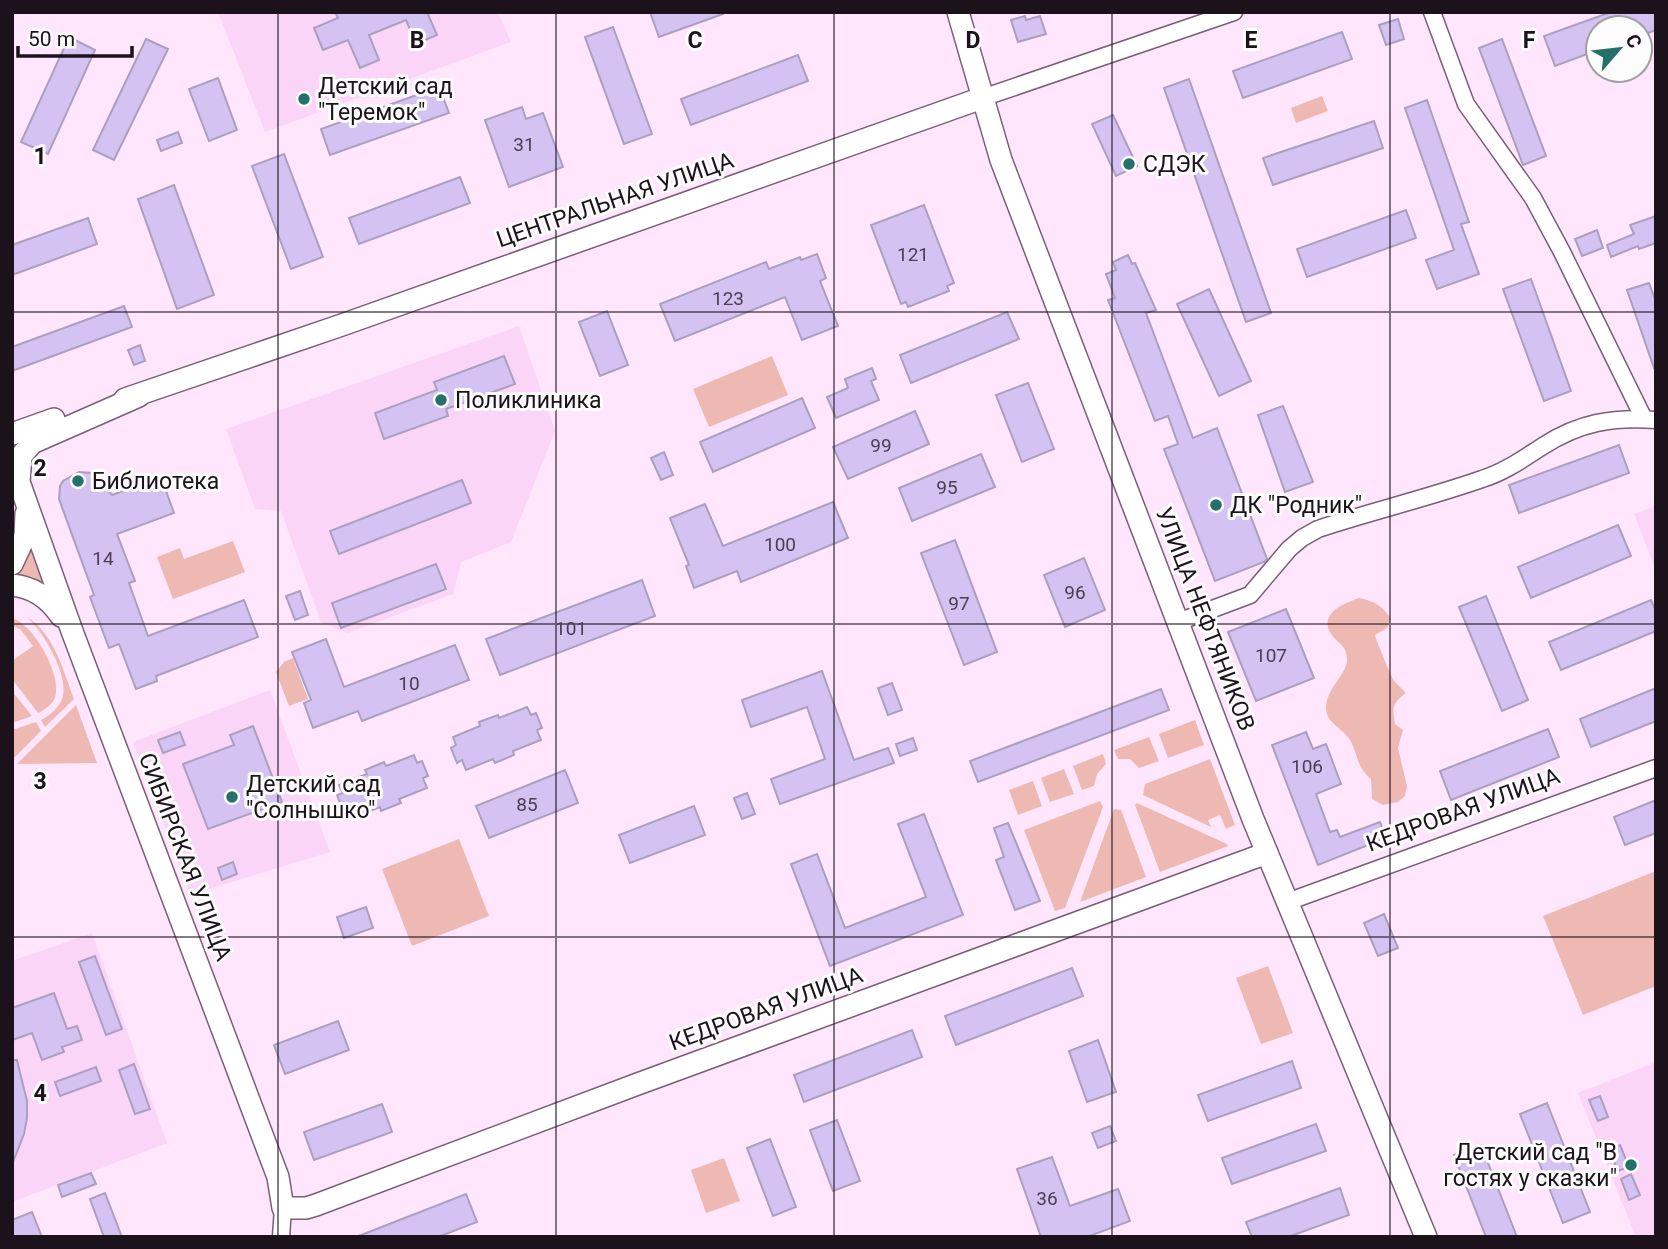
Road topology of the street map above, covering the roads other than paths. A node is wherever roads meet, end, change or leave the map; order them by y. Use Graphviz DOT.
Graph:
graph roads {
  1 [pos="958,12"];
  2 [pos="1234,12"];
  3 [pos="1432,12"];
  4 [pos="982,98"];
  5 [pos="139,396"];
  6 [pos="1650,420"];
  7 [pos="12,433"];
  8 [pos="12,481"];
  9 [pos="24,500"];
  10 [pos="12,564"];
  11 [pos="12,585"];
  12 [pos="1178,622"];
  13 [pos="72,632"];
  14 [pos="1656,768"];
  15 [pos="1267,853"];
  16 [pos="1287,902"];
  17 [pos="283,1208"];
  18 [pos="282,1237"];
  19 [pos="1426,1237"];
  1 -- 4 [label="street, УЛИЦА НЕФТЯНИКОВ"];
  2 -- 4 [label="street, ЦЕНТРАЛЬНАЯ УЛИЦА"];
  3 -- 6 [label="street"];
  4 -- 5 [label="street, ЦЕНТРАЛЬНАЯ УЛИЦА"];
  4 -- 12 [label="street, УЛИЦА НЕФТЯНИКОВ"];
  5 -- 7 [label="street, ЦЕНТРАЛЬНАЯ УЛИЦА"];
  5 -- 9 [label="street"];
  6 -- 12 [label="street"];
  8 -- 9 [label="street"];
  9 -- 10 [label="street"];
  9 -- 13 [label="street, СИБИРСКАЯ УЛИЦА"];
  11 -- 13 [label="street"];
  12 -- 15 [label="street, УЛИЦА НЕФТЯНИКОВ"];
  13 -- 17 [label="street, СИБИРСКАЯ УЛИЦА"];
  14 -- 16 [label="street, КЕДРОВАЯ УЛИЦА"];
  15 -- 16 [label="street, УЛИЦА НЕФТЯНИКОВ"];
  15 -- 17 [label="street, КЕДРОВАЯ УЛИЦА"];
  16 -- 19 [label="street, УЛИЦА НЕФТЯНИКОВ"];
  17 -- 18 [label="street, СИБИРСКАЯ УЛИЦА"];
}
